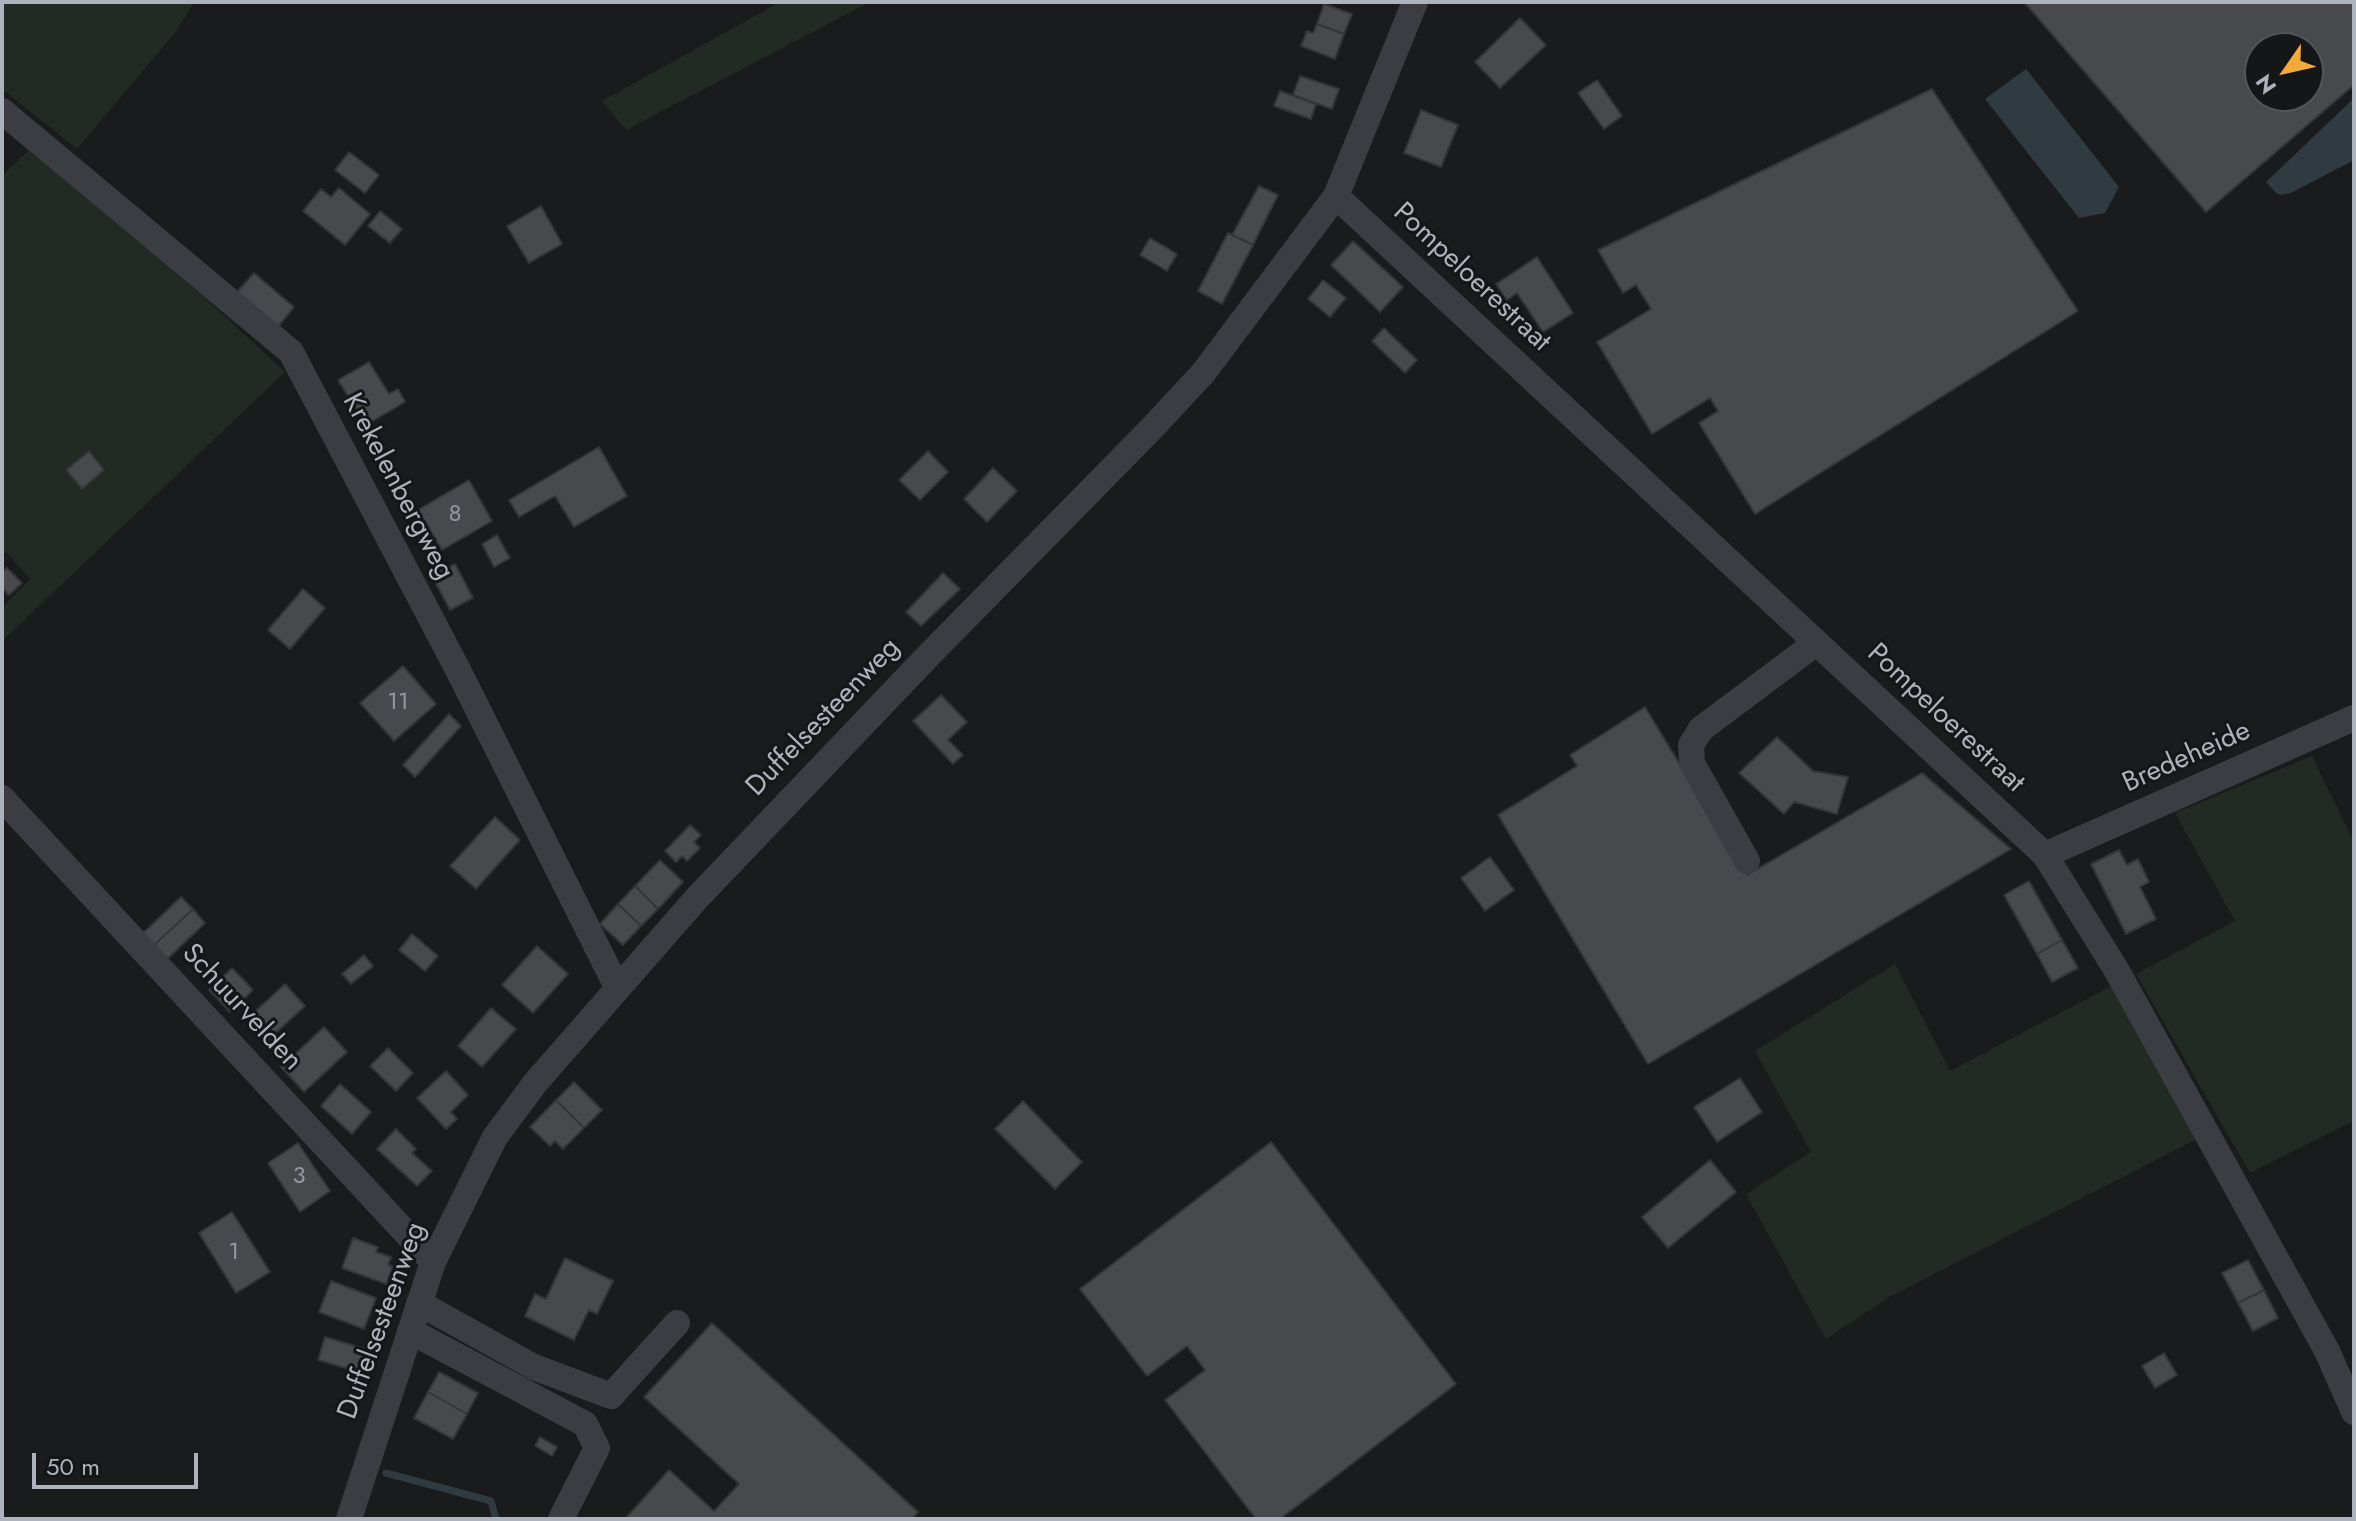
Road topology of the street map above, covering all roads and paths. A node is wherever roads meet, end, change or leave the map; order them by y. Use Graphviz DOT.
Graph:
graph roads {
  1 [pos="1415,2"];
  2 [pos="2,111"];
  3 [pos="1336,196"];
  4 [pos="1816,643"];
  5 [pos="2354,718"];
  6 [pos="2,798"];
  7 [pos="2045,855"];
  8 [pos="1747,861"];
  9 [pos="617,987"];
  10 [pos="433,1262"];
  11 [pos="419,1303"];
  12 [pos="677,1323"];
  13 [pos="410,1331"];
  14 [pos="2354,1412"];
  15 [pos="349,1519"];
  16 [pos="561,1519"];
  1 -- 3 [label="street, Duffelsesteenweg"];
  2 -- 9 [label="street, Krekelenbergweg"];
  3 -- 4 [label="street, Pompeloerestraat"];
  3 -- 9 [label="street, Duffelsesteenweg"];
  4 -- 7 [label="street, Pompeloerestraat"];
  4 -- 8 [label="street"];
  5 -- 7 [label="street, Bredeheide"];
  6 -- 10 [label="street, Schuurvelden"];
  7 -- 14 [label="street, Pompeloerestraat"];
  9 -- 10 [label="street, Duffelsesteenweg"];
  10 -- 11 [label="street, Duffelsesteenweg"];
  11 -- 12 [label="street"];
  11 -- 13 [label="street, Duffelsesteenweg"];
  13 -- 15 [label="street, Duffelsesteenweg"];
  13 -- 16 [label="street"];
}
